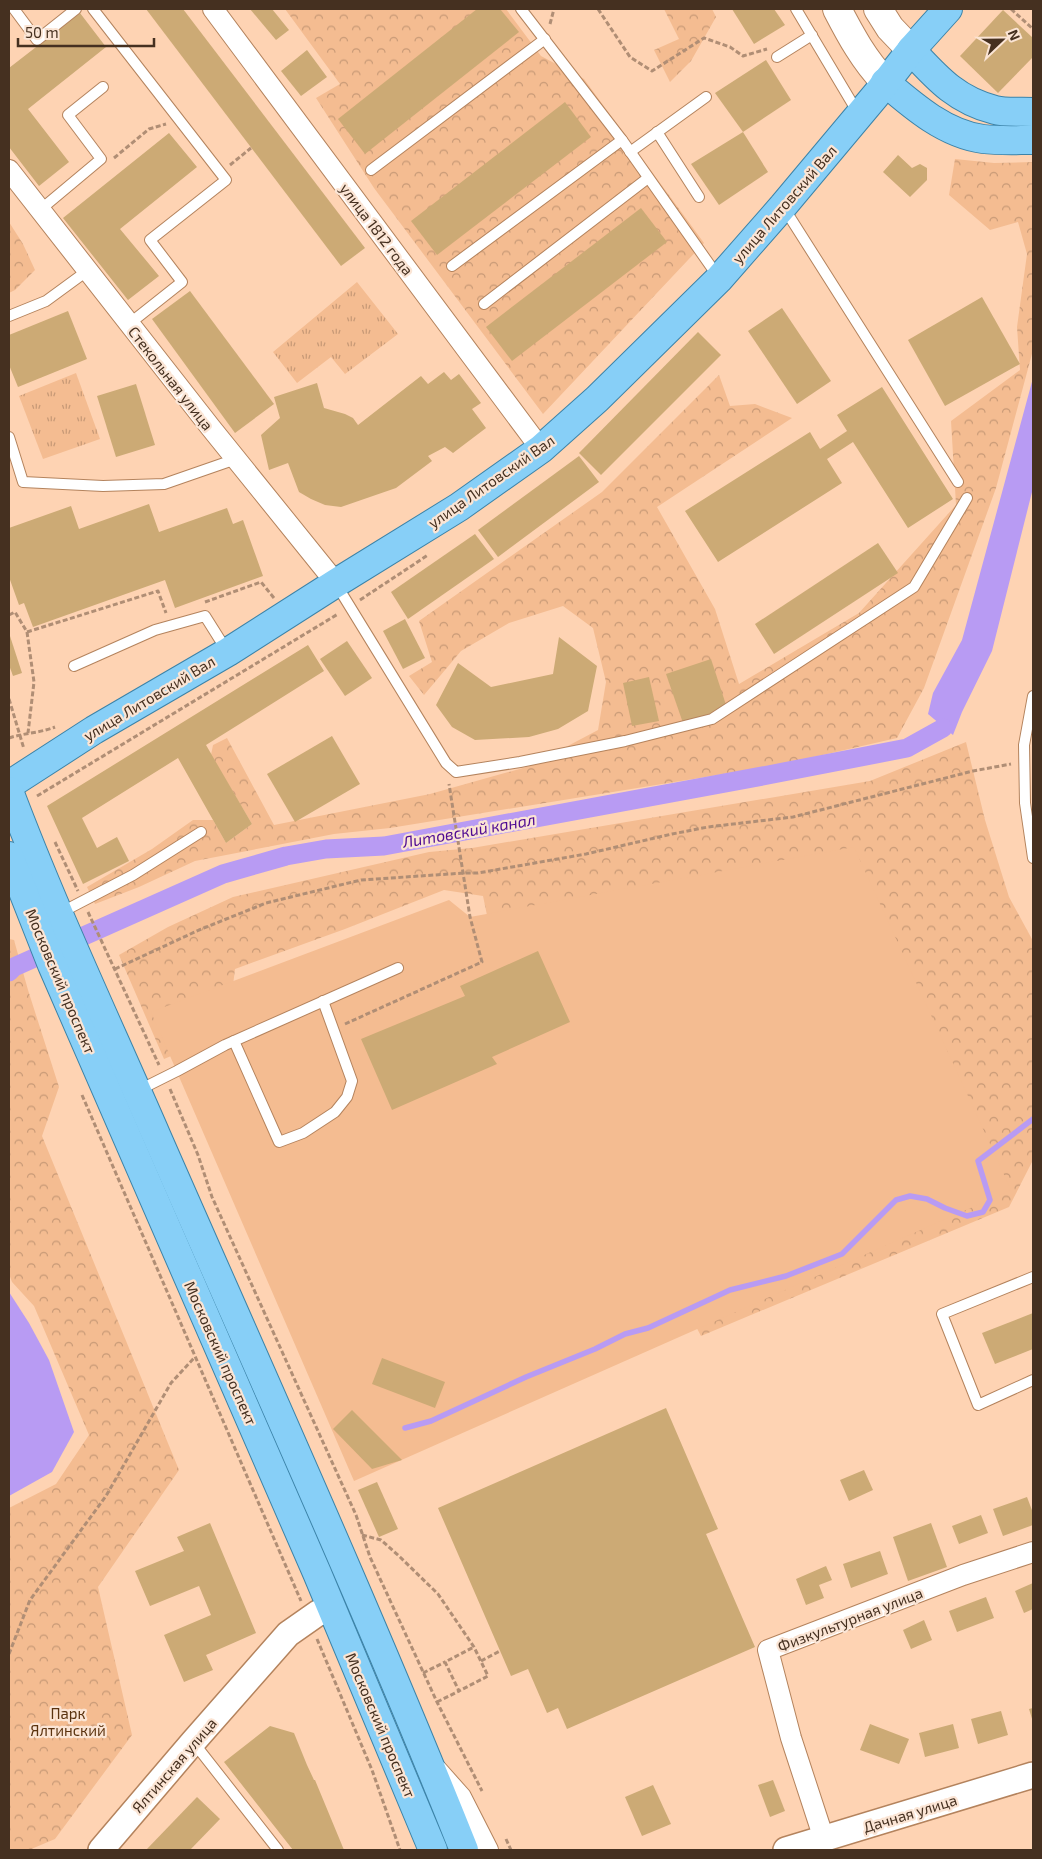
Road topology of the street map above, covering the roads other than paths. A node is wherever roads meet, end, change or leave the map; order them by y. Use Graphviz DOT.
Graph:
graph roads {
  1 [pos="14,9"];
  2 [pos="76,9"];
  3 [pos="93,9"];
  4 [pos="213,9"];
  5 [pos="522,9"];
  6 [pos="796,9"];
  7 [pos="838,9"];
  8 [pos="878,9"];
  9 [pos="948,9"];
  10 [pos="812,36"];
  11 [pos="545,39"];
  12 [pos="911,50"];
  13 [pos="777,57"];
  14 [pos="885,82"];
  15 [pos="104,87"];
  16 [pos="706,97"];
  17 [pos="1033,112"];
  18 [pos="859,115"];
  19 [pos="658,132"];
  20 [pos="622,140"];
  21 [pos="1033,140"];
  22 [pos="630,152"];
  23 [pos="9,170"];
  24 [pos="371,170"];
  25 [pos="648,178"];
  26 [pos="699,197"];
  27 [pos="783,206"];
  28 [pos="40,210"];
  29 [pos="452,266"];
  30 [pos="87,271"];
  31 [pos="719,279"];
  32 [pos="484,304"];
  33 [pos="9,316"];
  34 [pos="128,324"];
  35 [pos="9,437"];
  36 [pos="542,449"];
  37 [pos="236,459"];
  38 [pos="958,482"];
  39 [pos="967,498"];
  40 [pos="336,583"];
  41 [pos="228,652"];
  42 [pos="74,666"];
  43 [pos="1033,696"];
  44 [pos="25,784"];
  45 [pos="9,791"];
  46 [pos="201,832"];
  47 [pos="9,856"];
  48 [pos="1033,858"];
  49 [pos="59,941"];
  50 [pos="398,968"];
  51 [pos="323,1001"];
  52 [pos="234,1041"];
  53 [pos="137,1091"];
  54 [pos="1033,1276"];
  55 [pos="1033,1380"];
  56 [pos="1033,1552"];
  57 [pos="318,1620"];
  58 [pos="193,1742"];
  59 [pos="427,1757"];
  60 [pos="1033,1775"];
  61 [pos="824,1839"];
  62 [pos="101,1850"];
  63 [pos="278,1850"];
  64 [pos="433,1850"];
  65 [pos="464,1850"];
  66 [pos="488,1850"];
  67 [pos="786,1850"];
  1 -- 2 [label="lane"];
  3 -- 34 [label="lane"];
  4 -- 36 [label="street, улица 1812 года"];
  5 -- 11 [label="lane"];
  6 -- 10 [label="lane"];
  7 -- 14 [label="main road"];
  8 -- 12 [label="main road"];
  9 -- 12 [label="main road, улица Литовский Вал"];
  10 -- 13 [label="lane"];
  10 -- 18 [label="lane"];
  11 -- 20 [label="lane"];
  11 -- 24 [label="lane"];
  12 -- 14 [label="main road, улица Литовский Вал"];
  12 -- 17 [label="main road"];
  14 -- 18 [label="main road, улица Литовский Вал"];
  14 -- 21 [label="main road"];
  15 -- 28 [label="lane"];
  16 -- 19 [label="lane"];
  18 -- 27 [label="main road, улица Литовский Вал"];
  19 -- 22 [label="lane"];
  19 -- 26 [label="lane"];
  20 -- 22 [label="lane"];
  20 -- 29 [label="lane"];
  22 -- 25 [label="lane"];
  23 -- 28 [label="street, Стекольная улица"];
  25 -- 31 [label="lane"];
  25 -- 32 [label="lane"];
  27 -- 31 [label="main road, улица Литовский Вал"];
  27 -- 38 [label="lane"];
  28 -- 30 [label="street, Стекольная улица"];
  30 -- 33 [label="lane"];
  30 -- 34 [label="street, Стекольная улица"];
  31 -- 36 [label="main road, улица Литовский Вал"];
  34 -- 37 [label="street, Стекольная улица"];
  35 -- 37 [label="lane"];
  36 -- 40 [label="main road, улица Литовский Вал"];
  37 -- 40 [label="street, Стекольная улица"];
  39 -- 40 [label="lane"];
  40 -- 41 [label="main road, улица Литовский Вал"];
  41 -- 42 [label="lane"];
  41 -- 44 [label="main road, улица Литовский Вал"];
  43 -- 48 [label="lane"];
  45 -- 49 [label="main road, Московский проспект"];
  46 -- 49 [label="lane"];
  47 -- 49 [label="main road, Московский проспект"];
  49 -- 53 [label="main road, Московский проспект"];
  49 -- 57 [label="main road, Московский проспект"];
  50 -- 51 [label="lane"];
  51 -- 52 [label="lane"];
  51 -- 52 [label="lane"];
  52 -- 53 [label="lane"];
  53 -- 59 [label="main road, Московский проспект"];
  54 -- 55 [label="lane"];
  56 -- 61 [label="street, Физкультурная улица"];
  57 -- 58 [label="street, Ялтинская улица"];
  57 -- 64 [label="main road, Московский проспект"];
  58 -- 62 [label="street, Ялтинская улица"];
  58 -- 63 [label="lane"];
  59 -- 65 [label="main road, Московский проспект"];
  59 -- 66 [label="street, Московский проспект"];
  60 -- 61 [label="street, Дачная улица"];
  61 -- 67 [label="street, Дачная улица"];
}
